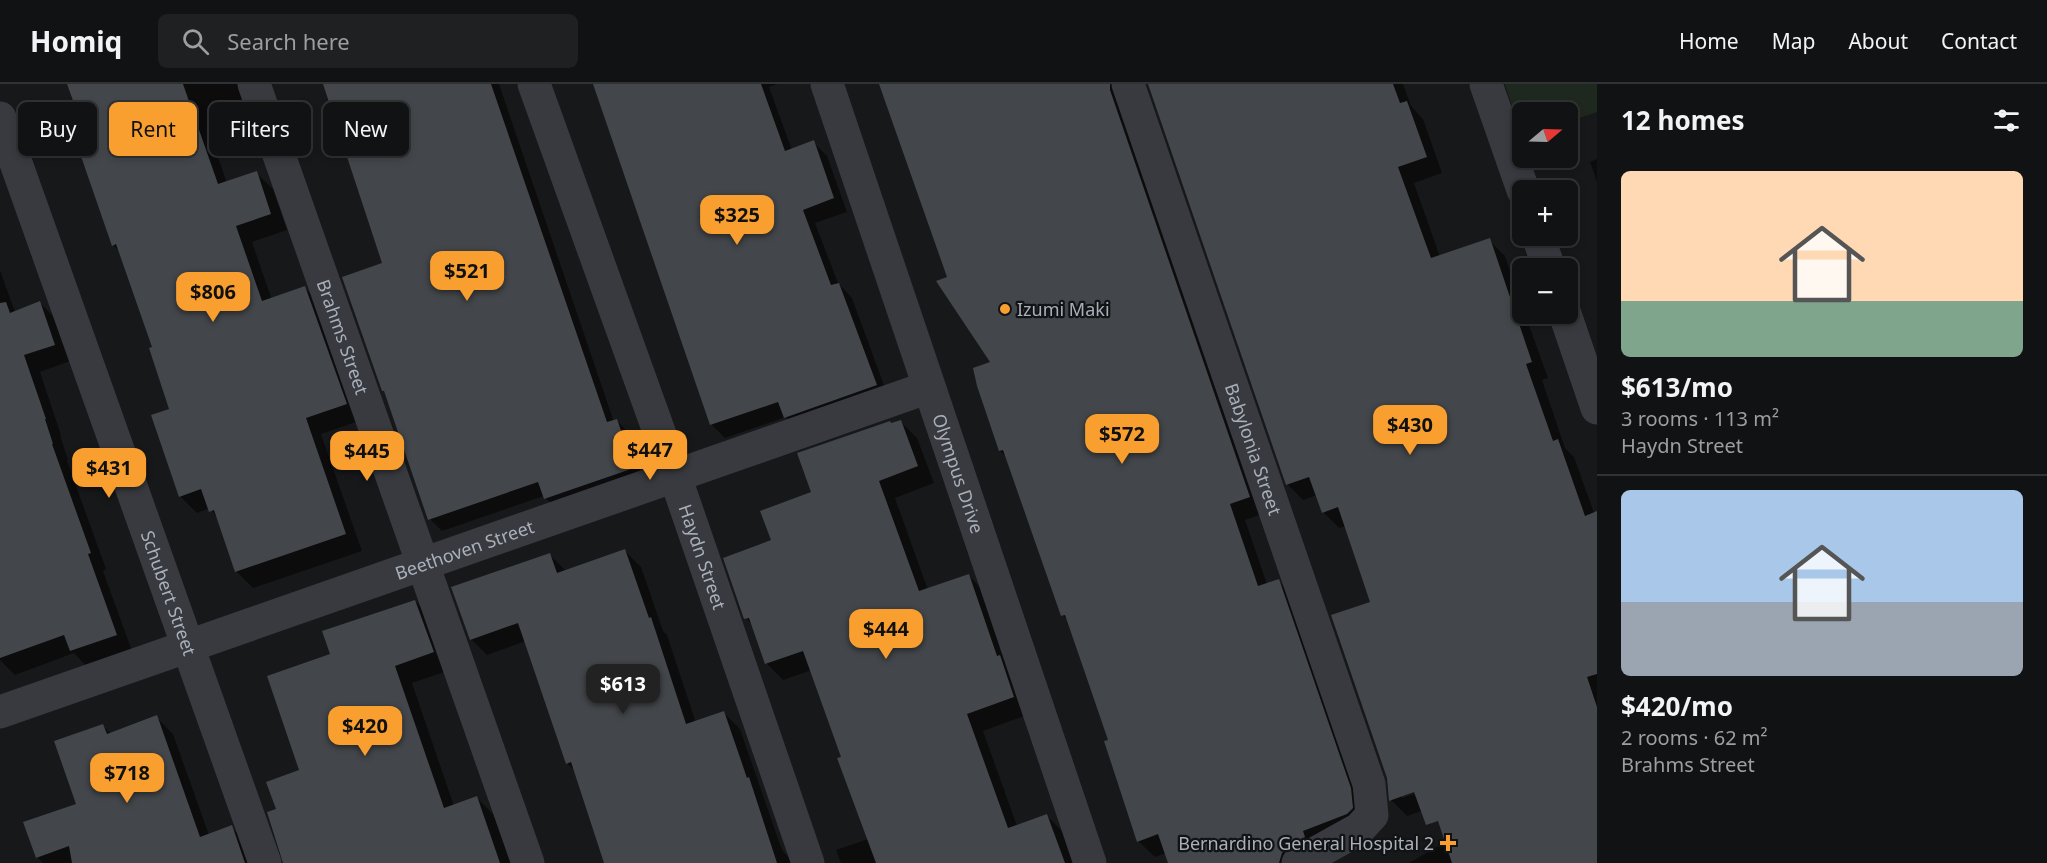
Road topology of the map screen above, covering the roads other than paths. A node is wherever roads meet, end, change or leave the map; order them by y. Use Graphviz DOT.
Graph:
graph roads {
  1 [pos="254,84"];
  2 [pos="534,84"];
  3 [pos="827,84"];
  4 [pos="1128,84"];
  5 [pos="1486,84"];
  6 [pos="0,118"];
  7 [pos="1519,180"];
  8 [pos="1568,324"];
  9 [pos="929,387"];
  10 [pos="1597,408"];
  11 [pos="675,476"];
  12 [pos="423,564"];
  13 [pos="188,647"];
  14 [pos="0,712"];
  15 [pos="265,863"];
  16 [pos="528,863"];
  17 [pos="808,863"];
  18 [pos="1090,863"];
  19 [pos="1299,863"];
  1 -- 12 [label="street, Brahms Street"];
  2 -- 11 [label="street, Haydn Street"];
  3 -- 9 [label="street, Olympus Drive"];
  4 -- 19 [label="street, Babylonia Street"];
  5 -- 7 [label="street"];
  6 -- 13 [label="street, Schubert Street"];
  8 -- 10 [label="street"];
  9 -- 11 [label="street, Beethoven Street"];
  9 -- 18 [label="street, Olympus Drive"];
  11 -- 12 [label="street, Beethoven Street"];
  11 -- 17 [label="street, Haydn Street"];
  12 -- 13 [label="street, Beethoven Street"];
  12 -- 16 [label="street, Brahms Street"];
  13 -- 14 [label="street, Beethoven Street"];
  13 -- 15 [label="street, Schubert Street"];
}
